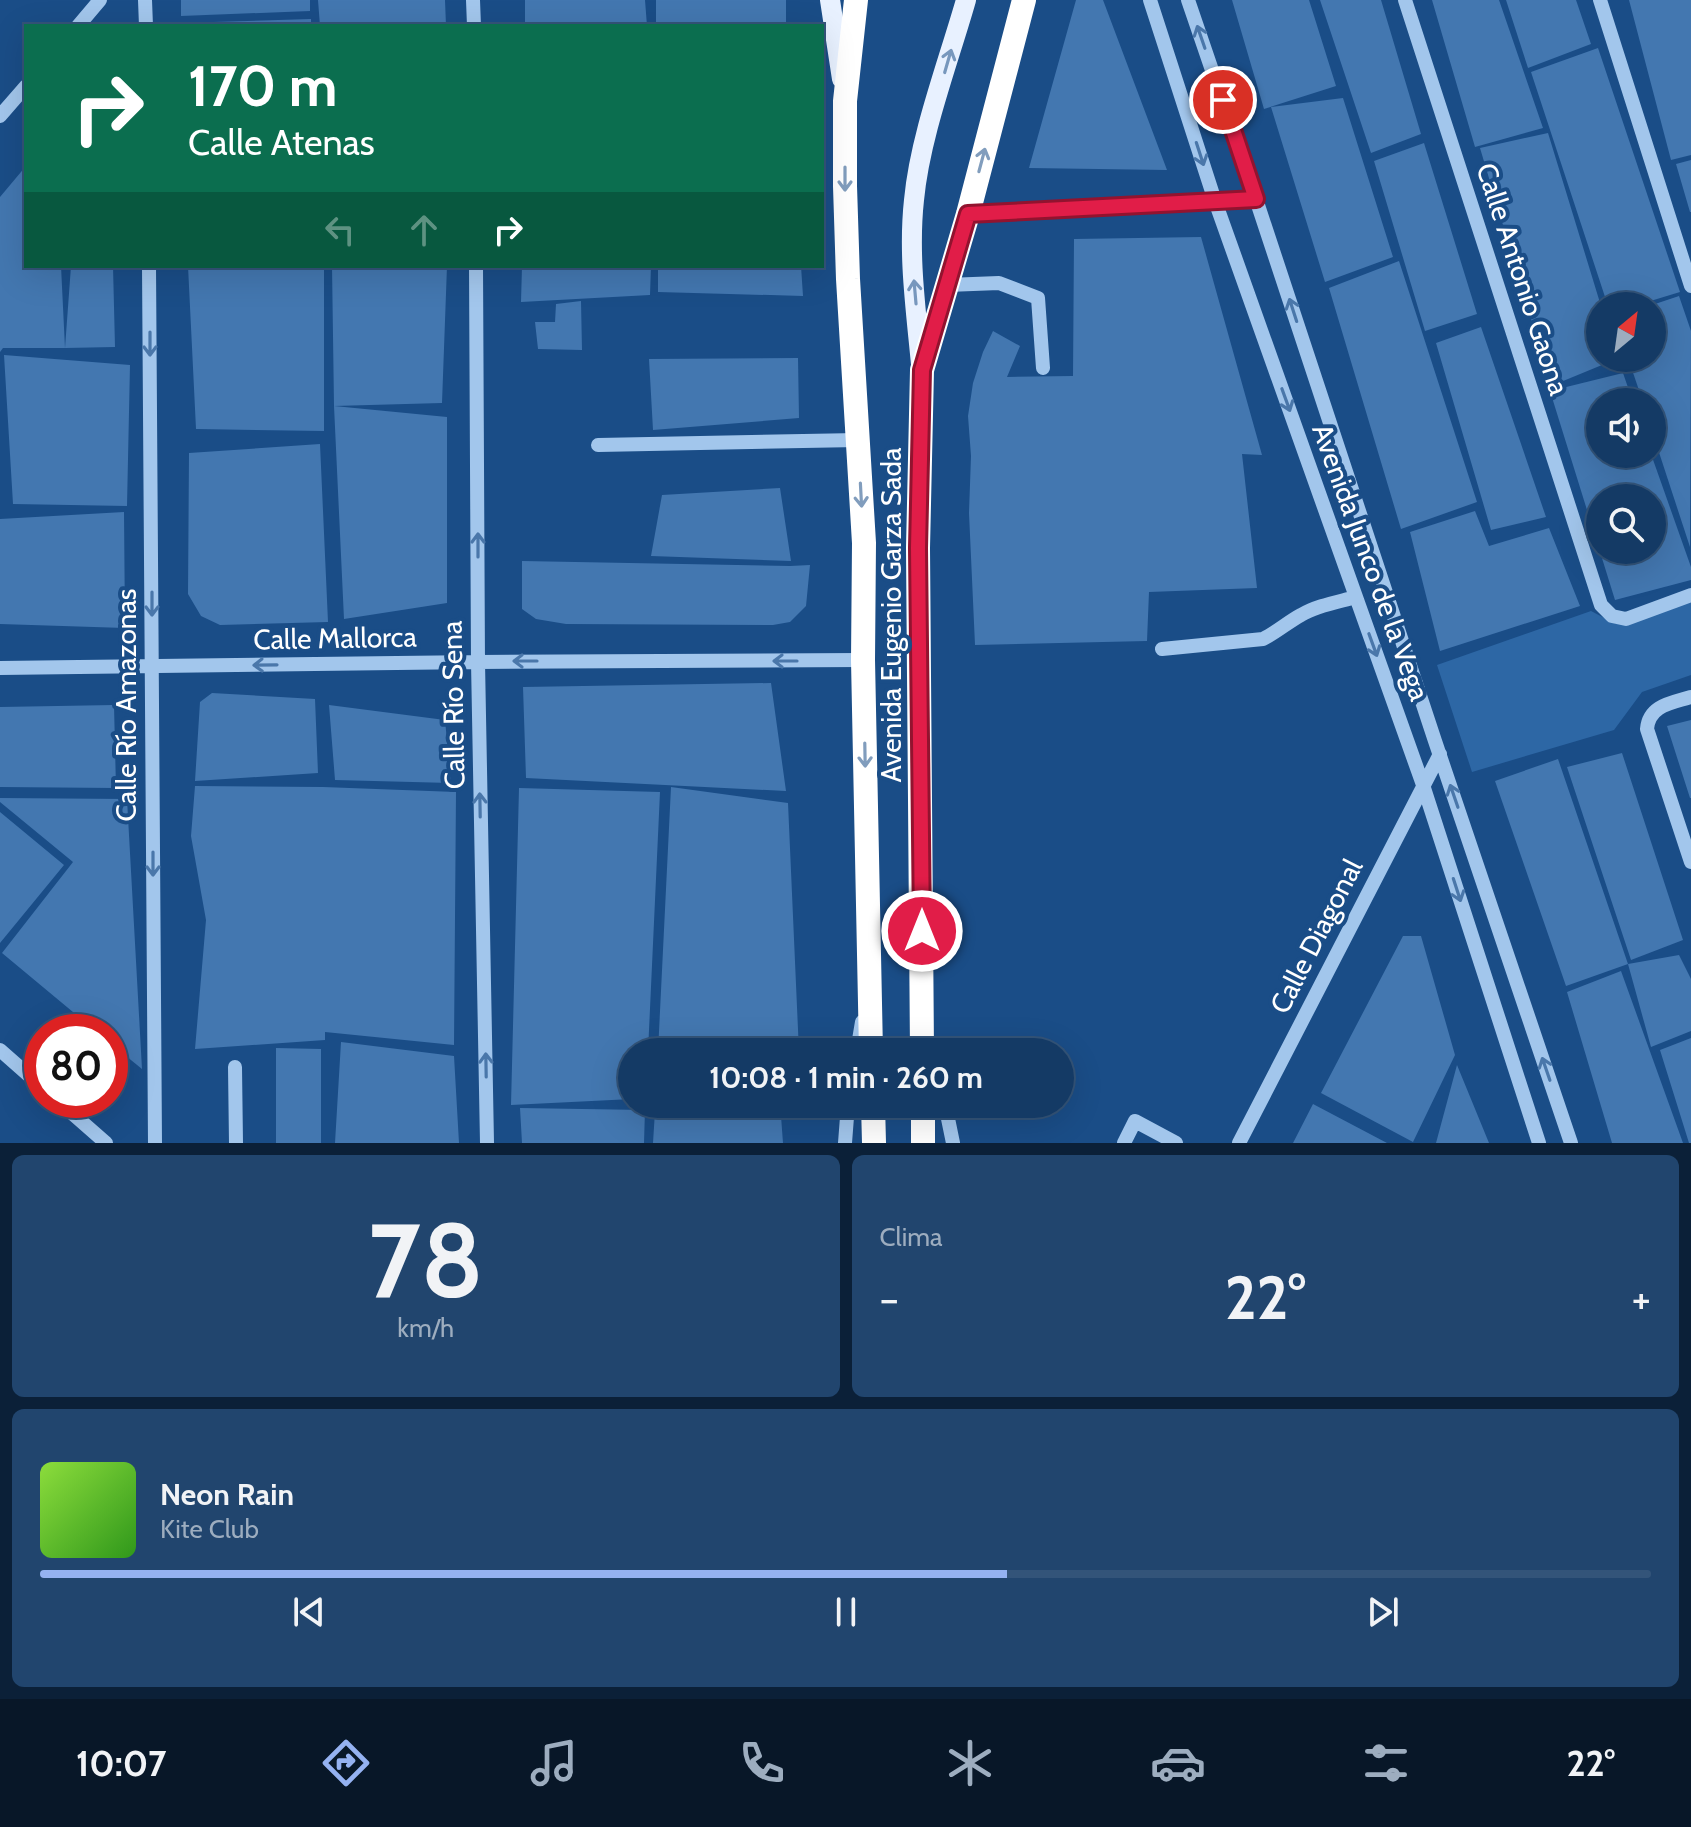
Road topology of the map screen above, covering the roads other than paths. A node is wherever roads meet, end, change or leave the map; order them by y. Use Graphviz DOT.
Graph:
graph roads {
  1 [pos="100,0"];
  2 [pos="145,0"];
  3 [pos="473,0"];
  4 [pos="830,0"];
  5 [pos="856,0"];
  6 [pos="966,0"];
  7 [pos="1024,0"];
  8 [pos="1150,0"];
  9 [pos="1188,0"];
  10 [pos="1405,0"];
  11 [pos="1600,0"];
  12 [pos="80,24"];
  13 [pos="146,24"];
  14 [pos="474,24"];
  15 [pos="24,88"];
  16 [pos="845,101"];
  17 [pos="0,116"];
  18 [pos="1256,199"];
  19 [pos="1215,201"];
  20 [pos="968,214"];
  21 [pos="149,268"];
  22 [pos="476,268"];
  23 [pos="947,285"];
  24 [pos="1691,286"];
  25 [pos="1043,368"];
  26 [pos="922,370"];
  27 [pos="858,440"];
  28 [pos="598,445"];
  29 [pos="1691,595"];
  30 [pos="1356,597"];
  31 [pos="1162,649"];
  32 [pos="863,660"];
  33 [pos="478,662"];
  34 [pos="0,668"];
  35 [pos="152,668"];
  36 [pos="1691,697"];
  37 [pos="1440,754"];
  38 [pos="1423,785"];
  39 [pos="1691,862"];
  40 [pos="869,983"];
  41 [pos="922,1021"];
  42 [pos="859,1038"];
  43 [pos="871,1038"];
  44 [pos="922,1038"];
  45 [pos="927,1038"];
  46 [pos="0,1050"];
  47 [pos="235,1067"];
  48 [pos="24,1071"];
  49 [pos="78,1118"];
  50 [pos="847,1118"];
  51 [pos="873,1118"];
  52 [pos="923,1118"];
  53 [pos="948,1118"];
  54 [pos="106,1143"];
  55 [pos="155,1143"];
  56 [pos="236,1143"];
  57 [pos="487,1143"];
  58 [pos="845,1143"];
  59 [pos="874,1143"];
  60 [pos="923,1143"];
  61 [pos="953,1143"];
  62 [pos="1124,1143"];
  63 [pos="1176,1143"];
  64 [pos="1239,1143"];
  65 [pos="1539,1143"];
  66 [pos="1571,1143"];
  1 -- 12 [label="street"];
  2 -- 13 [label="street"];
  3 -- 14 [label="street"];
  4 -- 16 [label="main road"];
  5 -- 16 [label="highway, Avenida Eugenio Garza Sada"];
  26 -- 6 [label="main road, one-way"];
  20 -- 7 [label="highway, Avenida Eugenio Garza Sada, one-way"];
  8 -- 19 [label="street, Avenida Junco de la Vega, one-way"];
  18 -- 9 [label="street, Avenida Junco de la Vega, one-way"];
  10 -- 29 [label="street, Calle Antonio Gaona"];
  11 -- 24 [label="street"];
  15 -- 17 [label="street"];
  16 -- 27 [label="highway, Avenida Eugenio Garza Sada, one-way"];
  18 -- 19 [label="street"];
  37 -- 18 [label="street, Avenida Junco de la Vega, one-way"];
  19 -- 20 [label="street"];
  19 -- 30 [label="street, Avenida Junco de la Vega, one-way"];
  20 -- 23 [label="highway, Avenida Eugenio Garza Sada"];
  21 -- 35 [label="street, Calle Río Amazonas, one-way"];
  33 -- 22 [label="street, Calle Río Sena, one-way"];
  23 -- 25 [label="street"];
  23 -- 26 [label="highway, Avenida Eugenio Garza Sada"];
  26 -- 41 [label="highway, Avenida Eugenio Garza Sada"];
  27 -- 28 [label="street"];
  27 -- 32 [label="highway, Avenida Eugenio Garza Sada, one-way"];
  30 -- 31 [label="street"];
  30 -- 38 [label="street, Avenida Junco de la Vega, one-way"];
  32 -- 33 [label="street, Calle Mallorca, one-way"];
  32 -- 40 [label="highway, Avenida Eugenio Garza Sada, one-way"];
  33 -- 35 [label="street, Calle Mallorca, one-way"];
  57 -- 33 [label="street, Calle Río Sena, one-way"];
  34 -- 35 [label="street, Calle Mallorca"];
  35 -- 55 [label="street, Calle Río Amazonas, one-way"];
  36 -- 39 [label="street"];
  37 -- 38 [label="street, Calle Diagonal"];
  66 -- 37 [label="street, Avenida Junco de la Vega, one-way"];
  38 -- 64 [label="street, Calle Diagonal"];
  38 -- 65 [label="street, Avenida Junco de la Vega, one-way"];
  40 -- 42 [label="street"];
  40 -- 43 [label="highway, Avenida Eugenio Garza Sada"];
  41 -- 44 [label="highway, Avenida Eugenio Garza Sada"];
  41 -- 45 [label="street"];
  46 -- 48 [label="street"];
  47 -- 56 [label="street"];
  49 -- 54 [label="street"];
  50 -- 58 [label="street"];
  51 -- 59 [label="highway"];
  52 -- 60 [label="highway"];
  53 -- 61 [label="street"];
  62 -- 63 [label="street"];
}
